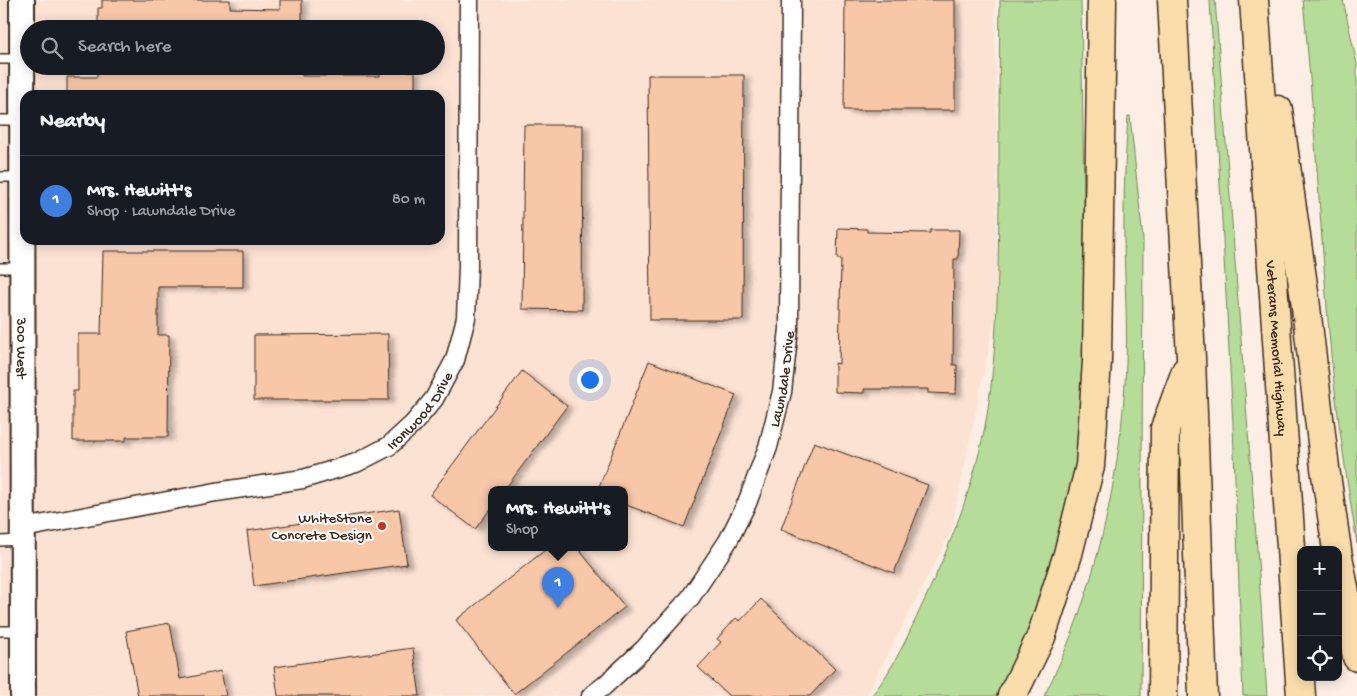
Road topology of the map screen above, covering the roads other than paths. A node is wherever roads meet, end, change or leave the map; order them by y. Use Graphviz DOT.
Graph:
graph roads {
  1 [pos="22,0"];
  2 [pos="469,0"];
  3 [pos="791,0"];
  4 [pos="1102,0"];
  5 [pos="1172,0"];
  6 [pos="1254,0"];
  7 [pos="1262,0"];
  8 [pos="11,59"];
  9 [pos="11,120"];
  10 [pos="11,177"];
  11 [pos="11,268"];
  12 [pos="1191,358"];
  13 [pos="23,534"];
  14 [pos="0,541"];
  15 [pos="1336,546"];
  16 [pos="1342,577"];
  17 [pos="0,631"];
  18 [pos="24,631"];
  19 [pos="1357,657"];
  20 [pos="23,696"];
  21 [pos="591,696"];
  22 [pos="1012,696"];
  23 [pos="1162,696"];
  24 [pos="1203,696"];
  25 [pos="1301,696"];
  1 -- 8 [label="main road, 300 West"];
  2 -- 13 [label="street, Ironwood Drive"];
  3 -- 21 [label="street, Lawndale Drive"];
  4 -- 22 [label="highway"];
  5 -- 12 [label="highway"];
  6 -- 25 [label="highway, Veterans Memorial Highway"];
  7 -- 15 [label="highway"];
  8 -- 9 [label="main road, 300 West"];
  9 -- 10 [label="main road, 300 West"];
  10 -- 11 [label="main road, 300 West"];
  11 -- 13 [label="main road, 300 West"];
  12 -- 23 [label="highway"];
  12 -- 24 [label="highway"];
  13 -- 14 [label="lane"];
  13 -- 18 [label="main road, 300 West"];
  16 -- 19 [label="highway"];
  17 -- 18 [label="lane"];
  18 -- 20 [label="main road, 300 West"];
}
